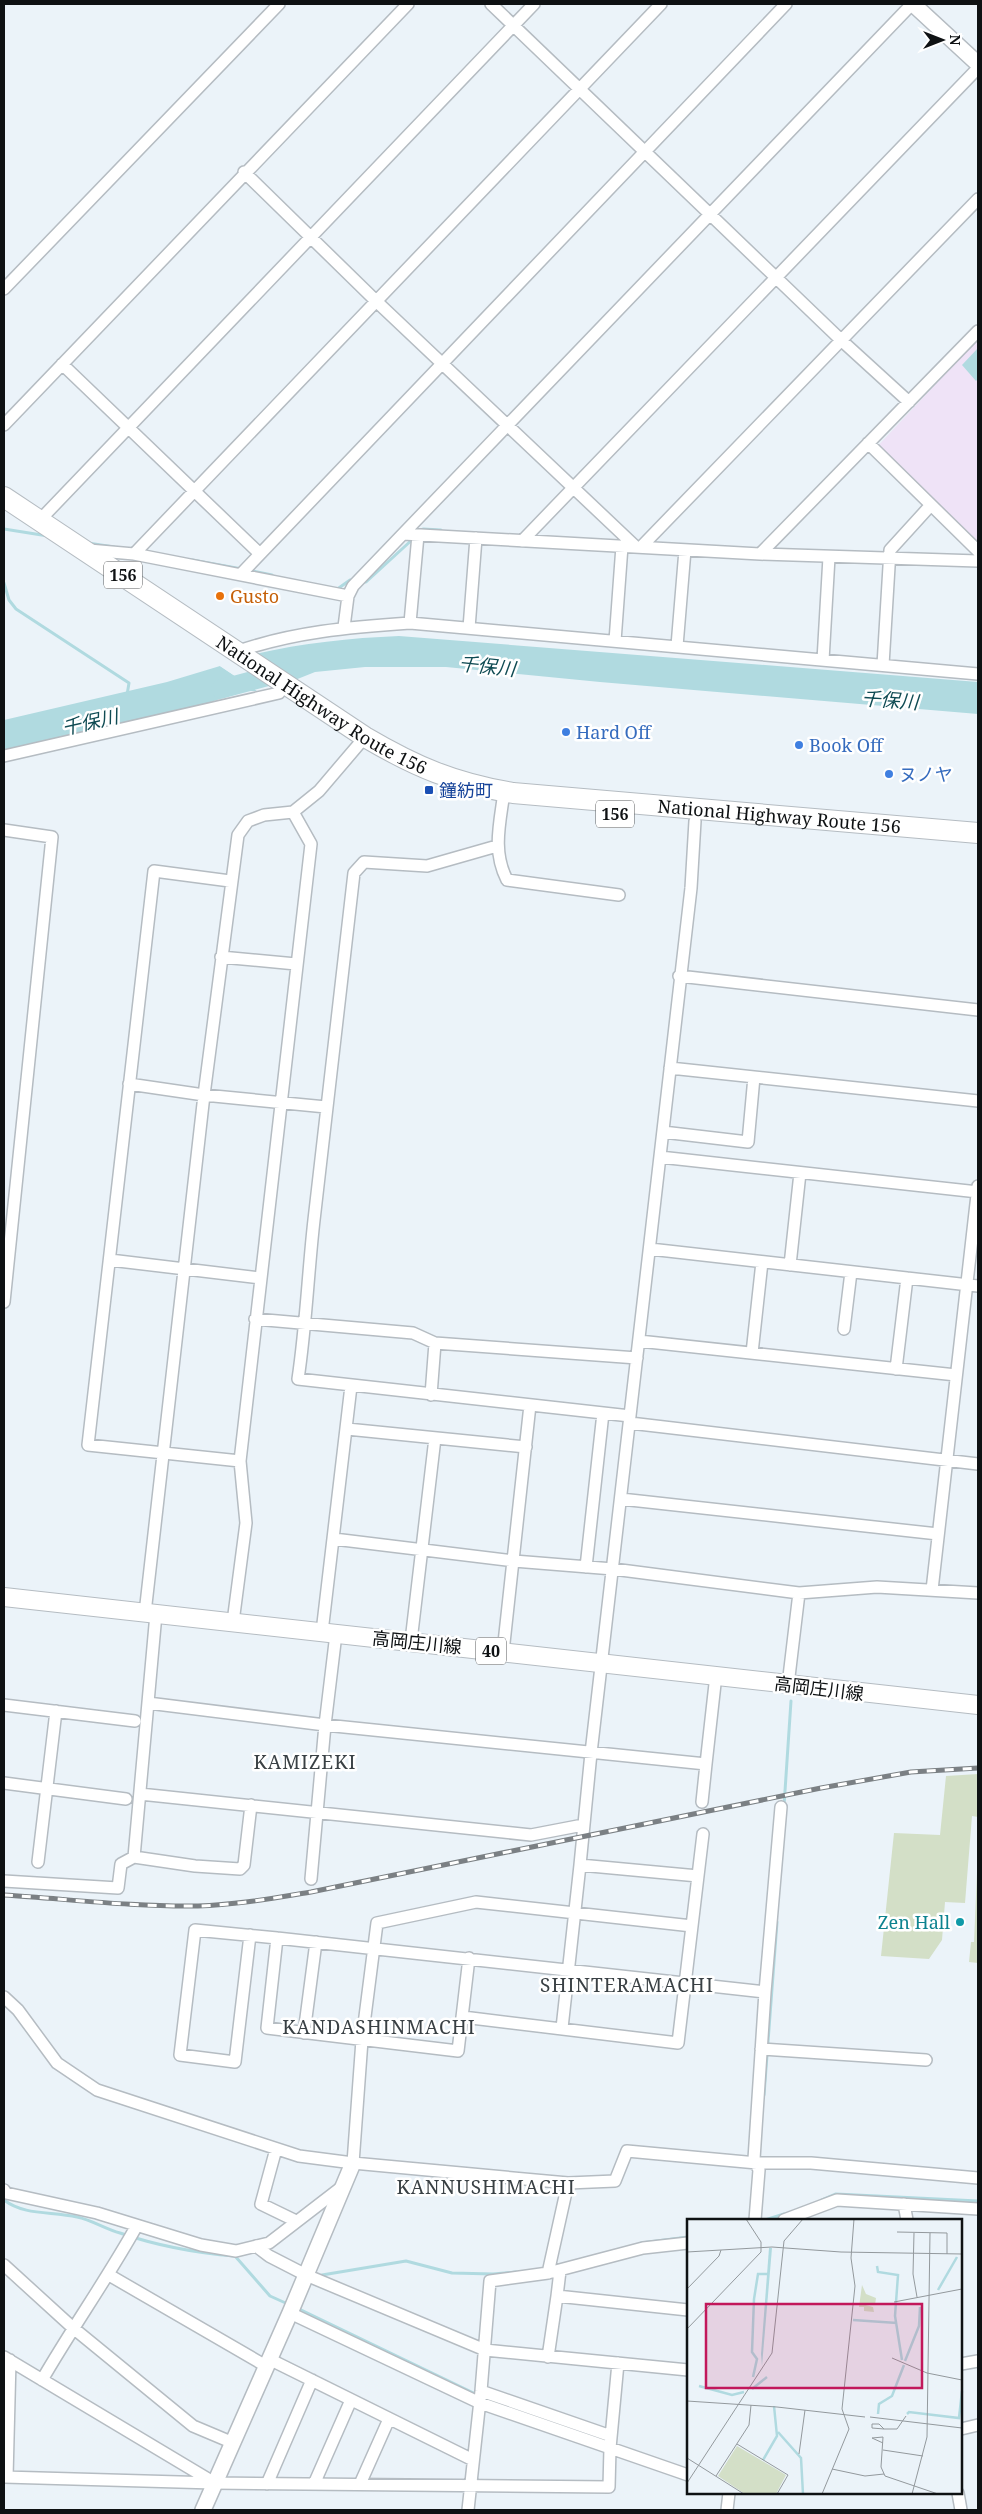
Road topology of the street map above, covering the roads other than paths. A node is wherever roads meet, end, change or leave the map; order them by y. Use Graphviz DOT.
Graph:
graph roads {
  1 [pos="279,4"];
  2 [pos="408,4"];
  3 [pos="491,4"];
  4 [pos="534,4"];
  5 [pos="661,4"];
  6 [pos="786,4"];
  7 [pos="912,4"];
  8 [pos="513,25"];
  9 [pos="978,64"];
  10 [pos="978,68"];
  11 [pos="580,88"];
  12 [pos="646,151"];
  13 [pos="244,172"];
  14 [pos="978,199"];
  15 [pos="710,214"];
  16 [pos="312,236"];
  17 [pos="776,278"];
  18 [pos="4,289"];
  19 [pos="376,301"];
  20 [pos="978,331"];
  21 [pos="841,340"];
  22 [pos="442,362"];
  23 [pos="62,364"];
  24 [pos="909,402"];
  25 [pos="4,424"];
  26 [pos="507,425"];
  27 [pos="128,428"];
  28 [pos="868,444"];
  29 [pos="573,489"];
  30 [pos="194,491"];
  31 [pos="4,497"];
  32 [pos="930,506"];
  33 [pos="4,510"];
  34 [pos="39,521"];
  35 [pos="403,534"];
  36 [pos="418,535"];
  37 [pos="476,538"];
  38 [pos="522,541"];
  39 [pos="622,546"];
  40 [pos="639,547"];
  41 [pos="85,549"];
  42 [pos="685,550"];
  43 [pos="978,551"];
  44 [pos="259,553"];
  45 [pos="134,554"];
  46 [pos="760,554"];
  47 [pos="828,557"];
  48 [pos="889,559"];
  49 [pos="978,561"];
  50 [pos="241,574"];
  51 [pos="348,596"];
  52 [pos="410,623"];
  53 [pos="344,627"];
  54 [pos="469,628"];
  55 [pos="615,641"];
  56 [pos="678,646"];
  57 [pos="235,656"];
  58 [pos="823,660"];
  59 [pos="884,665"];
  60 [pos="978,674"];
  61 [pos="279,689"];
  62 [pos="361,741"];
  63 [pos="4,756"];
  64 [pos="503,797"];
  65 [pos="292,812"];
  66 [pos="695,821"];
  67 [pos="4,830"];
  68 [pos="978,833"];
  69 [pos="978,845"];
  70 [pos="497,846"];
  71 [pos="230,881"];
  72 [pos="619,895"];
  73 [pos="221,957"];
  74 [pos="296,964"];
  75 [pos="679,976"];
  76 [pos="978,1010"];
  77 [pos="670,1068"];
  78 [pos="754,1077"];
  79 [pos="129,1084"];
  80 [pos="204,1095"];
  81 [pos="978,1101"];
  82 [pos="280,1103"];
  83 [pos="326,1107"];
  84 [pos="662,1132"];
  85 [pos="660,1157"];
  86 [pos="800,1173"];
  87 [pos="978,1186"];
  88 [pos="978,1192"];
  89 [pos="8,1215"];
  90 [pos="650,1249"];
  91 [pos="110,1260"];
  92 [pos="762,1262"];
  93 [pos="790,1265"];
  94 [pos="184,1269"];
  95 [pos="851,1272"];
  96 [pos="260,1278"];
  97 [pos="907,1278"];
  98 [pos="972,1286"];
  99 [pos="4,1302"];
  100 [pos="255,1319"];
  101 [pos="306,1324"];
  102 [pos="844,1328"];
  103 [pos="639,1341"];
  104 [pos="435,1343"];
  105 [pos="752,1353"];
  106 [pos="637,1358"];
  107 [pos="896,1369"];
  108 [pos="956,1376"];
  109 [pos="351,1386"];
  110 [pos="431,1395"];
  111 [pos="530,1405"];
  112 [pos="603,1413"];
  113 [pos="630,1419"];
  114 [pos="347,1429"];
  115 [pos="435,1438"];
  116 [pos="526,1447"];
  117 [pos="164,1453"];
  118 [pos="947,1458"];
  119 [pos="240,1461"];
  120 [pos="978,1464"];
  121 [pos="621,1499"];
  122 [pos="938,1534"];
  123 [pos="334,1539"];
  124 [pos="423,1549"];
  125 [pos="514,1561"];
  126 [pos="586,1567"];
  127 [pos="613,1569"];
  128 [pos="932,1590"];
  129 [pos="799,1593"];
  130 [pos="978,1593"];
  131 [pos="4,1597"];
  132 [pos="151,1614"];
  133 [pos="233,1622"];
  134 [pos="329,1633"];
  135 [pos="412,1641"];
  136 [pos="503,1652"];
  137 [pos="601,1664"];
  138 [pos="716,1675"];
  139 [pos="788,1685"];
  140 [pos="148,1703"];
  141 [pos="4,1705"];
  142 [pos="978,1705"];
  143 [pos="56,1711"];
  144 [pos="135,1721"];
  145 [pos="325,1725"];
  146 [pos="591,1753"];
  147 [pos="706,1764"];
  148 [pos="4,1783"];
  149 [pos="47,1789"];
  150 [pos="140,1794"];
  151 [pos="126,1799"];
  152 [pos="702,1802"];
  153 [pos="251,1805"];
  154 [pos="781,1807"];
  155 [pos="318,1812"];
  156 [pos="583,1825"];
  157 [pos="703,1834"];
  158 [pos="134,1857"];
  159 [pos="38,1862"];
  160 [pos="580,1865"];
  161 [pos="698,1876"];
  162 [pos="311,1879"];
  163 [pos="4,1881"];
  164 [pos="575,1912"];
  165 [pos="692,1926"];
  166 [pos="250,1935"];
  167 [pos="278,1938"];
  168 [pos="316,1942"];
  169 [pos="373,1948"];
  170 [pos="470,1958"];
  171 [pos="569,1970"];
  172 [pos="686,1984"];
  173 [pos="765,1992"];
  174 [pos="4,1997"];
  175 [pos="463,2016"];
  176 [pos="562,2028"];
  177 [pos="304,2033"];
  178 [pos="362,2040"];
  179 [pos="762,2049"];
  180 [pos="926,2060"];
  181 [pos="276,2149"];
  182 [pos="353,2163"];
  183 [pos="757,2163"];
  184 [pos="978,2178"];
  185 [pos="568,2183"];
  186 [pos="342,2186"];
  187 [pos="4,2190"];
  188 [pos="904,2204"];
  189 [pos="978,2210"];
  190 [pos="755,2219"];
  191 [pos="787,2219"];
  192 [pos="907,2219"];
  193 [pos="296,2221"];
  194 [pos="136,2227"];
  195 [pos="687,2243"];
  196 [pos="256,2246"];
  197 [pos="4,2265"];
  198 [pos="560,2271"];
  199 [pos="548,2273"];
  200 [pos="109,2275"];
  201 [pos="306,2275"];
  202 [pos="557,2296"];
  203 [pos="687,2310"];
  204 [pos="290,2313"];
  205 [pos="72,2326"];
  206 [pos="485,2350"];
  207 [pos="548,2358"];
  208 [pos="7,2359"];
  209 [pos="978,2361"];
  210 [pos="268,2363"];
  211 [pos="618,2364"];
  212 [pos="962,2364"];
  213 [pos="687,2370"];
  214 [pos="42,2380"];
  215 [pos="312,2380"];
  216 [pos="481,2397"];
  217 [pos="351,2400"];
  218 [pos="389,2419"];
  219 [pos="978,2425"];
  220 [pos="962,2429"];
  221 [pos="231,2442"];
  222 [pos="610,2442"];
  223 [pos="473,2460"];
  224 [pos="687,2475"];
  225 [pos="6,2477"];
  226 [pos="214,2483"];
  227 [pos="267,2484"];
  228 [pos="314,2484"];
  229 [pos="360,2484"];
  230 [pos="470,2485"];
  231 [pos="729,2494"];
  232 [pos="958,2494"];
  233 [pos="203,2510"];
  234 [pos="468,2510"];
  235 [pos="728,2510"];
  236 [pos="961,2510"];
  1 -- 18 [label="street"];
  2 -- 13 [label="street"];
  3 -- 8 [label="street"];
  4 -- 8 [label="street"];
  5 -- 11 [label="street"];
  6 -- 12 [label="street"];
  7 -- 9 [label="street"];
  7 -- 15 [label="street"];
  8 -- 11 [label="street"];
  8 -- 16 [label="street"];
  10 -- 17 [label="street"];
  11 -- 12 [label="street"];
  11 -- 19 [label="street"];
  12 -- 15 [label="street"];
  12 -- 22 [label="street"];
  13 -- 16 [label="street"];
  13 -- 23 [label="street"];
  14 -- 21 [label="street"];
  15 -- 17 [label="street"];
  15 -- 26 [label="street"];
  16 -- 19 [label="street"];
  16 -- 27 [label="street"];
  17 -- 21 [label="street"];
  17 -- 29 [label="street"];
  19 -- 22 [label="street"];
  19 -- 30 [label="street"];
  20 -- 24 [label="street"];
  21 -- 24 [label="street"];
  21 -- 40 [label="street"];
  22 -- 26 [label="street"];
  22 -- 44 [label="street"];
  23 -- 25 [label="street"];
  23 -- 27 [label="street"];
  24 -- 28 [label="street"];
  26 -- 29 [label="street"];
  26 -- 35 [label="street"];
  27 -- 30 [label="street"];
  27 -- 34 [label="street"];
  28 -- 32 [label="street"];
  28 -- 46 [label="street"];
  29 -- 38 [label="street"];
  29 -- 40 [label="street"];
  30 -- 44 [label="street"];
  30 -- 45 [label="street"];
  31 -- 34 [label="highway, National Highway Route 156 / 156"];
  32 -- 43 [label="street"];
  32 -- 48 [label="street"];
  33 -- 57 [label="highway, National Highway Route 156 / 156"];
  34 -- 41 [label="highway, National Highway Route 156 / 156"];
  35 -- 36 [label="street"];
  35 -- 51 [label="street"];
  36 -- 37 [label="street"];
  36 -- 52 [label="street"];
  37 -- 38 [label="street"];
  37 -- 54 [label="street"];
  38 -- 39 [label="street"];
  39 -- 40 [label="street"];
  39 -- 55 [label="street"];
  40 -- 42 [label="street"];
  41 -- 45 [label="street"];
  41 -- 57 [label="highway, National Highway Route 156 / 156"];
  42 -- 46 [label="street"];
  42 -- 56 [label="street"];
  44 -- 50 [label="street"];
  45 -- 50 [label="street"];
  46 -- 47 [label="street"];
  47 -- 48 [label="street"];
  47 -- 58 [label="street"];
  48 -- 49 [label="street"];
  48 -- 59 [label="street"];
  50 -- 51 [label="street"];
  51 -- 53 [label="street"];
  52 -- 53 [label="street"];
  52 -- 54 [label="street"];
  53 -- 57 [label="street"];
  54 -- 55 [label="street"];
  55 -- 56 [label="street"];
  56 -- 58 [label="street"];
  57 -- 61 [label="highway, National Highway Route 156 / 156"];
  58 -- 59 [label="street"];
  59 -- 60 [label="street"];
  61 -- 62 [label="highway, National Highway Route 156 / 156"];
  61 -- 63 [label="street"];
  62 -- 64 [label="highway, National Highway Route 156 / 156"];
  62 -- 65 [label="street"];
  64 -- 66 [label="highway, National Highway Route 156 / 156"];
  64 -- 68 [label="highway, National Highway Route 156 / 156"];
  64 -- 70 [label="street"];
  65 -- 71 [label="street"];
  65 -- 74 [label="street"];
  66 -- 69 [label="highway, National Highway Route 156 / 156"];
  66 -- 75 [label="street"];
  67 -- 89 [label="street"];
  70 -- 72 [label="street"];
  70 -- 83 [label="street"];
  71 -- 73 [label="street"];
  71 -- 79 [label="street"];
  73 -- 74 [label="street"];
  73 -- 80 [label="street"];
  74 -- 82 [label="street"];
  75 -- 76 [label="street"];
  75 -- 77 [label="street"];
  77 -- 78 [label="street"];
  77 -- 84 [label="street"];
  78 -- 81 [label="street"];
  78 -- 84 [label="street"];
  79 -- 80 [label="street"];
  79 -- 91 [label="street"];
  80 -- 82 [label="street"];
  80 -- 94 [label="street"];
  82 -- 83 [label="street"];
  82 -- 96 [label="street"];
  83 -- 101 [label="street"];
  84 -- 85 [label="street"];
  85 -- 86 [label="street"];
  85 -- 90 [label="street"];
  86 -- 88 [label="street"];
  86 -- 93 [label="street"];
  87 -- 88 [label="street"];
  88 -- 98 [label="street"];
  89 -- 99 [label="street"];
  90 -- 92 [label="street"];
  90 -- 103 [label="street"];
  91 -- 94 [label="street"];
  91 -- 117 [label="street"];
  92 -- 93 [label="street"];
  92 -- 105 [label="street"];
  93 -- 95 [label="street"];
  94 -- 96 [label="street"];
  94 -- 117 [label="street"];
  95 -- 97 [label="street"];
  95 -- 102 [label="street"];
  96 -- 100 [label="street"];
  97 -- 98 [label="street"];
  97 -- 107 [label="street"];
  98 -- 108 [label="street"];
  100 -- 101 [label="street"];
  100 -- 119 [label="street"];
  101 -- 104 [label="street"];
  101 -- 109 [label="street"];
  103 -- 105 [label="street"];
  103 -- 106 [label="street"];
  104 -- 106 [label="street"];
  104 -- 110 [label="street"];
  105 -- 107 [label="street"];
  106 -- 113 [label="street"];
  107 -- 108 [label="street"];
  108 -- 118 [label="street"];
  109 -- 110 [label="street"];
  109 -- 114 [label="street"];
  110 -- 111 [label="street"];
  111 -- 112 [label="street"];
  111 -- 116 [label="street"];
  112 -- 113 [label="street"];
  112 -- 126 [label="street"];
  113 -- 118 [label="street"];
  113 -- 121 [label="street"];
  114 -- 115 [label="street"];
  114 -- 123 [label="street"];
  115 -- 116 [label="street"];
  115 -- 124 [label="street"];
  116 -- 125 [label="street"];
  117 -- 119 [label="street"];
  117 -- 132 [label="street"];
  118 -- 120 [label="street"];
  118 -- 122 [label="street"];
  119 -- 133 [label="street"];
  121 -- 122 [label="street"];
  121 -- 127 [label="street"];
  122 -- 128 [label="street"];
  123 -- 124 [label="street"];
  123 -- 134 [label="street"];
  124 -- 125 [label="street"];
  124 -- 135 [label="street"];
  125 -- 126 [label="street"];
  125 -- 136 [label="street"];
  126 -- 127 [label="street"];
  127 -- 129 [label="street"];
  127 -- 137 [label="street"];
  128 -- 129 [label="street"];
  128 -- 130 [label="street"];
  129 -- 139 [label="street"];
  131 -- 132 [label="main road, 高岡庄川線 / 40"];
  132 -- 133 [label="main road, 高岡庄川線 / 40"];
  132 -- 140 [label="street"];
  133 -- 134 [label="main road, 高岡庄川線 / 40"];
  134 -- 135 [label="main road, 高岡庄川線 / 40"];
  134 -- 145 [label="street"];
  135 -- 136 [label="main road, 高岡庄川線 / 40"];
  136 -- 137 [label="main road, 高岡庄川線 / 40"];
  137 -- 138 [label="main road, 高岡庄川線 / 40"];
  137 -- 146 [label="street"];
  138 -- 139 [label="main road, 高岡庄川線 / 40"];
  138 -- 147 [label="street"];
  139 -- 142 [label="main road, 高岡庄川線 / 40"];
  140 -- 145 [label="street"];
  140 -- 150 [label="street"];
  141 -- 143 [label="street"];
  143 -- 144 [label="street"];
  143 -- 149 [label="street"];
  145 -- 146 [label="street"];
  145 -- 155 [label="street"];
  146 -- 147 [label="street"];
  146 -- 156 [label="street"];
  147 -- 152 [label="street"];
  148 -- 149 [label="street"];
  149 -- 151 [label="street"];
  149 -- 159 [label="street"];
  150 -- 153 [label="street"];
  150 -- 158 [label="street"];
  153 -- 155 [label="street"];
  153 -- 158 [label="street"];
  154 -- 173 [label="street"];
  155 -- 156 [label="street"];
  155 -- 162 [label="street"];
  156 -- 160 [label="street"];
  157 -- 161 [label="street"];
  158 -- 163 [label="street"];
  160 -- 161 [label="street"];
  160 -- 164 [label="street"];
  161 -- 165 [label="street"];
  164 -- 165 [label="street"];
  164 -- 169 [label="street"];
  164 -- 171 [label="street"];
  165 -- 172 [label="street"];
  166 -- 166 [label="street"];
  166 -- 167 [label="street"];
  167 -- 168 [label="street"];
  167 -- 177 [label="street"];
  168 -- 169 [label="street"];
  168 -- 177 [label="street"];
  169 -- 170 [label="street"];
  169 -- 178 [label="street"];
  170 -- 171 [label="street"];
  170 -- 175 [label="street"];
  171 -- 172 [label="street"];
  171 -- 176 [label="street"];
  172 -- 173 [label="street"];
  172 -- 176 [label="street"];
  173 -- 179 [label="street"];
  174 -- 181 [label="street"];
  175 -- 176 [label="street"];
  175 -- 178 [label="street"];
  177 -- 178 [label="street"];
  178 -- 182 [label="street"];
  179 -- 180 [label="street"];
  179 -- 183 [label="street"];
  181 -- 182 [label="street"];
  181 -- 193 [label="street"];
  182 -- 185 [label="street"];
  182 -- 186 [label="street"];
  183 -- 184 [label="street"];
  183 -- 185 [label="street"];
  183 -- 190 [label="street"];
  185 -- 199 [label="street"];
  186 -- 193 [label="street"];
  186 -- 201 [label="street"];
  187 -- 194 [label="street"];
  188 -- 189 [label="street"];
  188 -- 191 [label="street"];
  188 -- 192 [label="street"];
  193 -- 196 [label="street"];
  194 -- 196 [label="street"];
  194 -- 200 [label="street"];
  195 -- 198 [label="street"];
  196 -- 201 [label="street"];
  197 -- 205 [label="street"];
  198 -- 199 [label="street"];
  198 -- 202 [label="street"];
  199 -- 206 [label="street"];
  200 -- 205 [label="street"];
  200 -- 210 [label="street"];
  201 -- 204 [label="street"];
  201 -- 206 [label="street"];
  202 -- 203 [label="street"];
  202 -- 207 [label="street"];
  204 -- 210 [label="street"];
  204 -- 216 [label="street"];
  205 -- 214 [label="street"];
  205 -- 221 [label="street"];
  206 -- 207 [label="street"];
  206 -- 216 [label="street"];
  207 -- 211 [label="street"];
  208 -- 214 [label="street"];
  208 -- 225 [label="street"];
  209 -- 212 [label="street"];
  210 -- 215 [label="street"];
  210 -- 221 [label="street"];
  211 -- 213 [label="street"];
  211 -- 222 [label="street"];
  214 -- 226 [label="street"];
  215 -- 217 [label="street"];
  215 -- 227 [label="street"];
  216 -- 222 [label="street"];
  216 -- 223 [label="street"];
  217 -- 218 [label="street"];
  217 -- 228 [label="street"];
  218 -- 223 [label="street"];
  218 -- 229 [label="street"];
  219 -- 220 [label="street"];
  221 -- 226 [label="street"];
  222 -- 224 [label="street"];
  222 -- 230 [label="street"];
  223 -- 230 [label="street"];
  225 -- 226 [label="street"];
  226 -- 227 [label="street"];
  226 -- 233 [label="street"];
  227 -- 228 [label="street"];
  228 -- 229 [label="street"];
  229 -- 230 [label="street"];
  230 -- 234 [label="street"];
  231 -- 235 [label="street"];
  232 -- 236 [label="street"];
}
